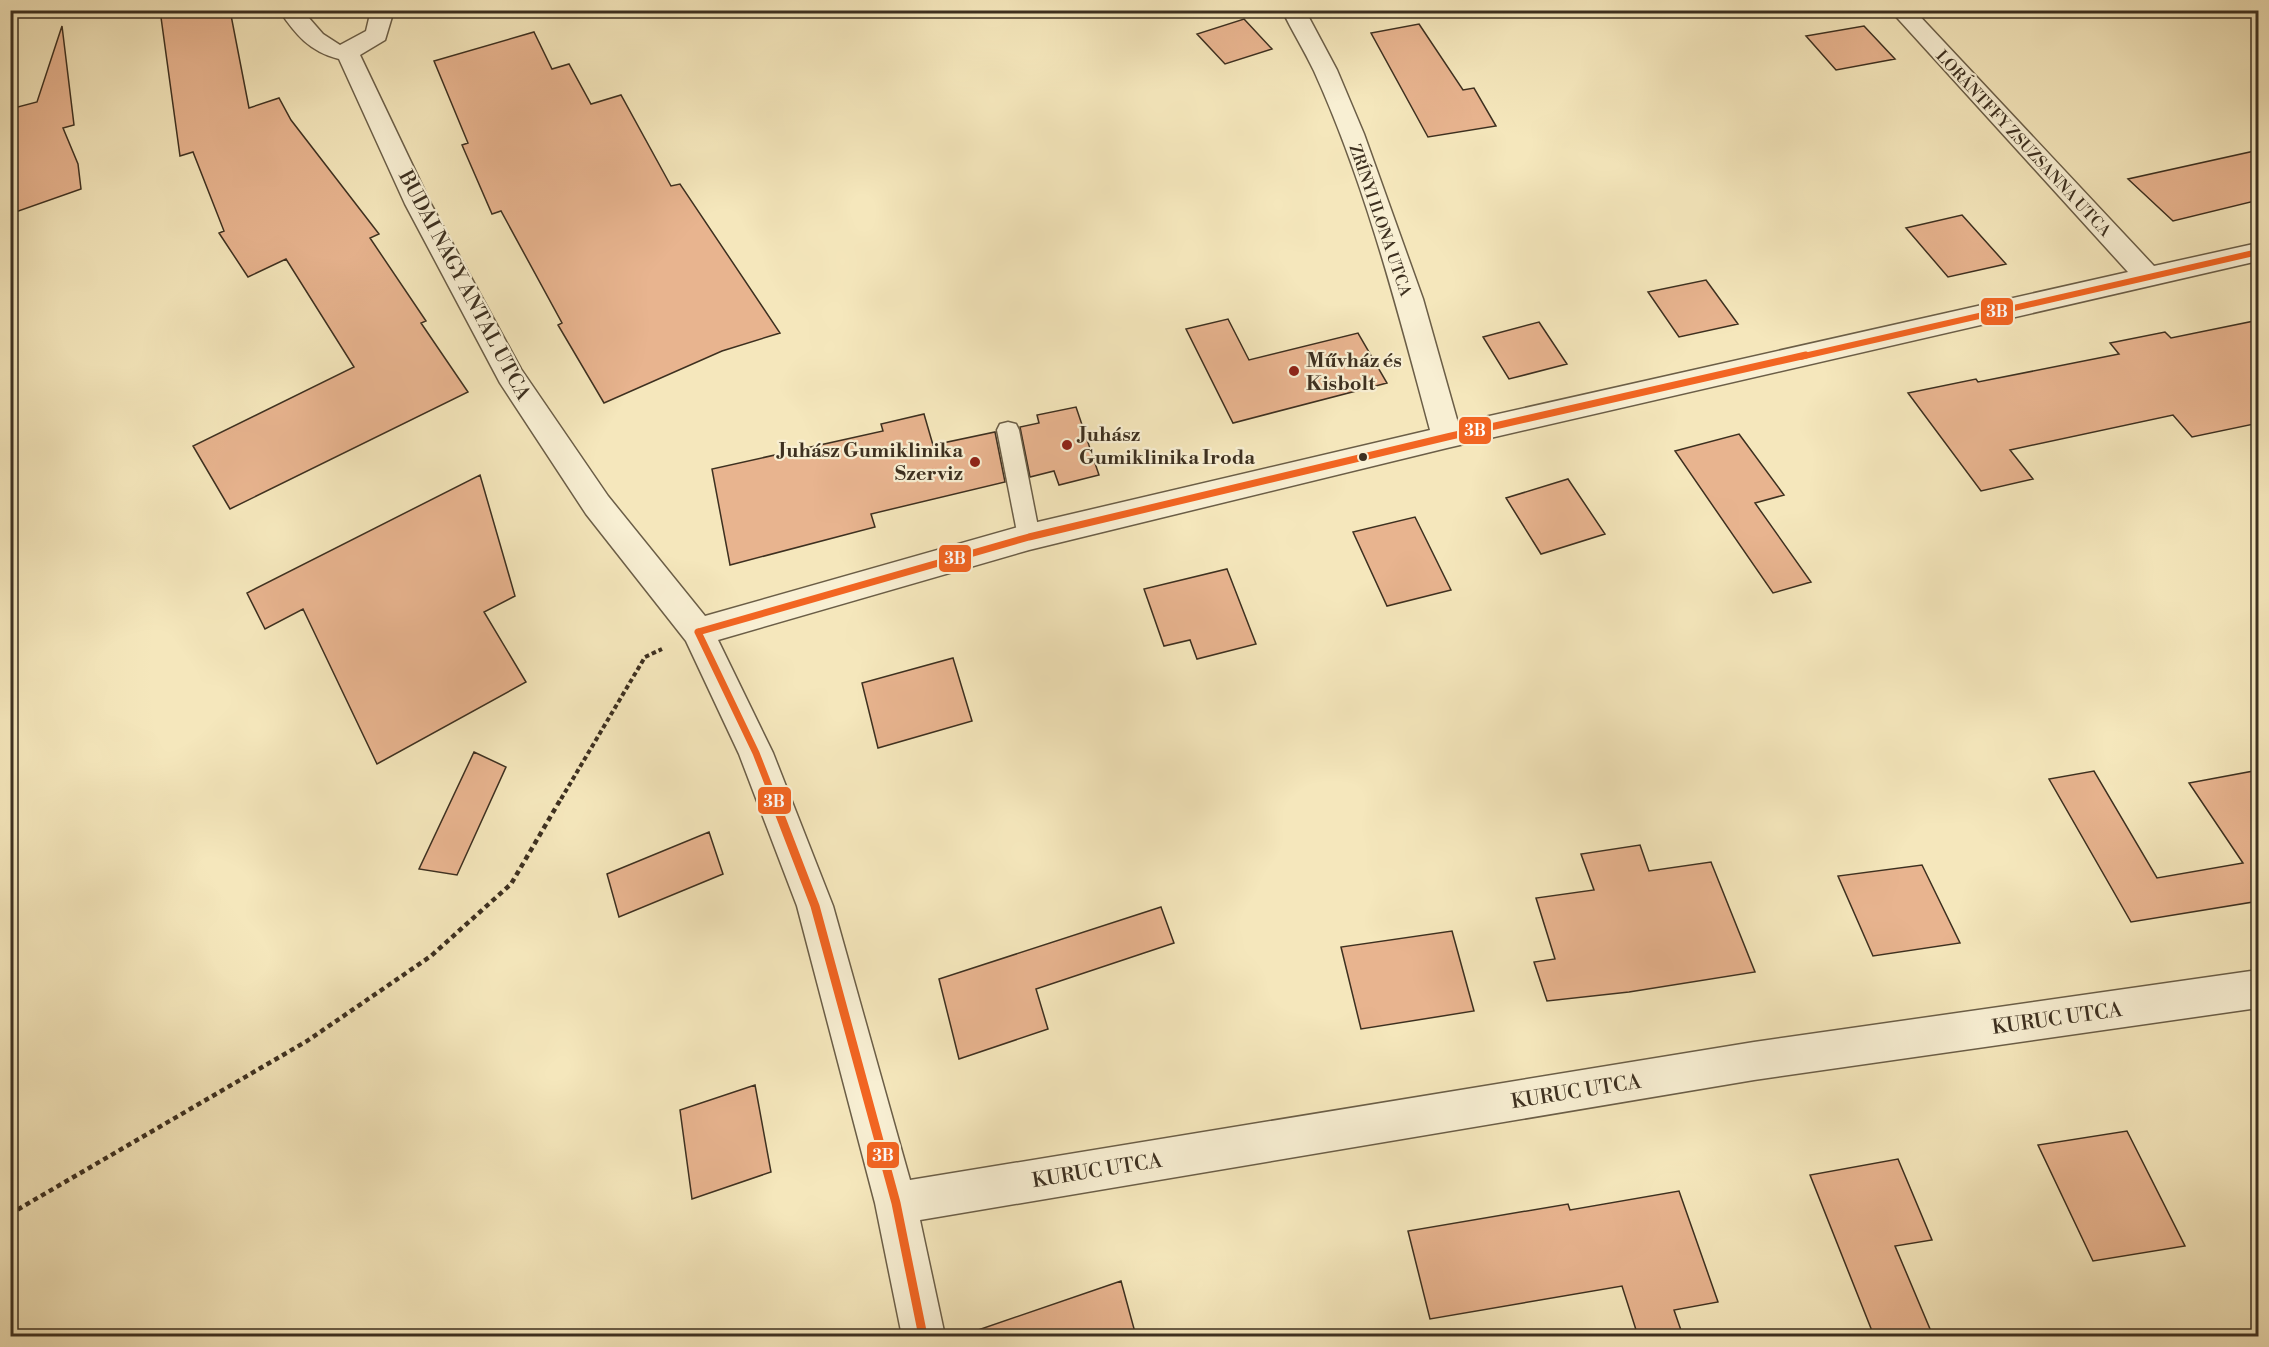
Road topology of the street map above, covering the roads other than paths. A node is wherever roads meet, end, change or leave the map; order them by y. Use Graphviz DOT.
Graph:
graph roads {
  1 [pos="290,10"];
  2 [pos="383,10"];
  3 [pos="1293,10"];
  4 [pos="1901,10"];
  5 [pos="347,51"];
  6 [pos="2259,252"];
  7 [pos="2147,276"];
  8 [pos="1008,430"];
  9 [pos="1447,437"];
  10 [pos="1029,537"];
  11 [pos="698,632"];
  12 [pos="2259,989"];
  13 [pos="896,1203"];
  14 [pos="923,1336"];
  1 -- 5 [label="street"];
  2 -- 5 [label="street"];
  3 -- 9 [label="street, ZRÍNYI ILONA UTCA"];
  4 -- 7 [label="street, LORÁNTFFY ZSUZSANNA UTCA"];
  5 -- 11 [label="street, BUDAI NAGY ANTAL UTCA"];
  6 -- 7 [label="street"];
  7 -- 9 [label="street"];
  8 -- 10 [label="lane"];
  9 -- 10 [label="street"];
  10 -- 11 [label="street"];
  11 -- 13 [label="street, BUDAI NAGY ANTAL UTCA"];
  12 -- 13 [label="street, KURUC UTCA"];
  13 -- 14 [label="street, BUDAI NAGY ANTAL UTCA"];
}
